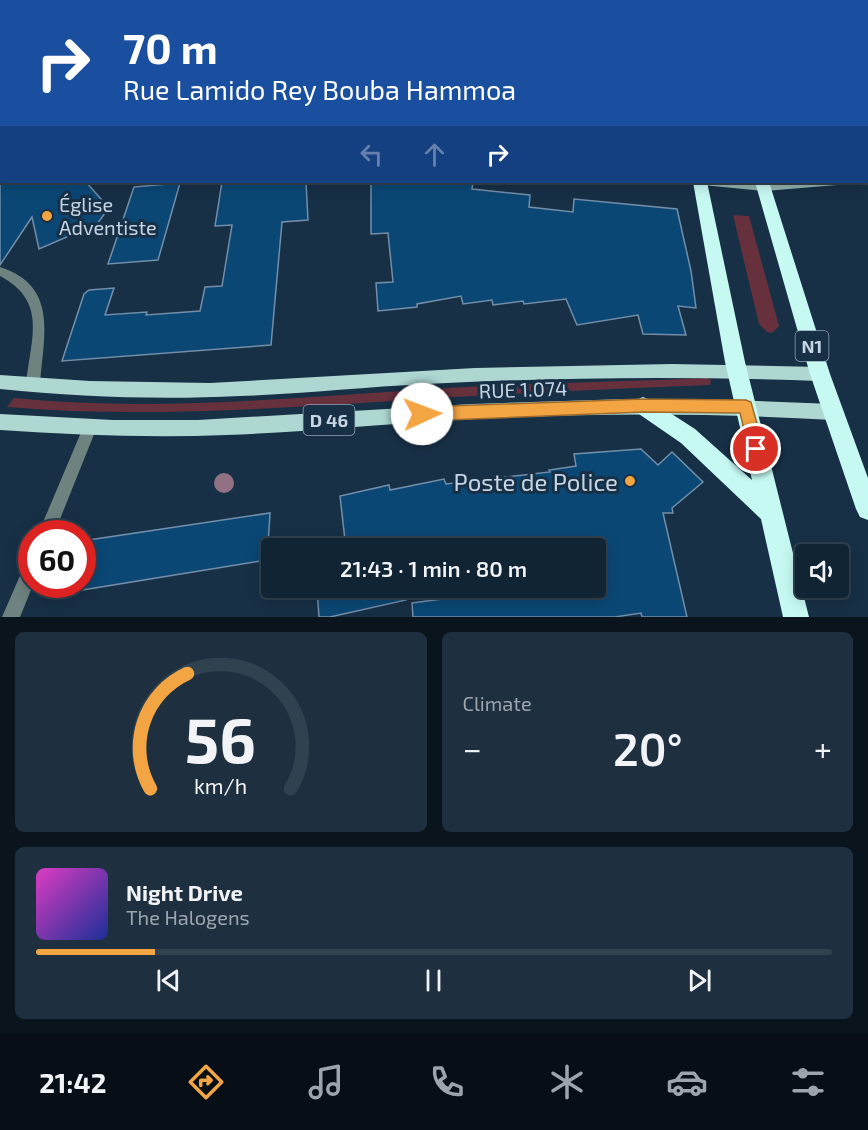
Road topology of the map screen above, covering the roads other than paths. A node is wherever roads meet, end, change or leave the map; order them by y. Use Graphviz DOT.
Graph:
graph roads {
  1 [pos="701,183"];
  2 [pos="722,183"];
  3 [pos="812,183"];
  4 [pos="763,185"];
  5 [pos="0,271"];
  6 [pos="736,366"];
  7 [pos="820,374"];
  8 [pos="0,382"];
  9 [pos="33,386"];
  10 [pos="643,406"];
  11 [pos="746,406"];
  12 [pos="832,412"];
  13 [pos="0,422"];
  14 [pos="90,427"];
  15 [pos="868,509"];
  16 [pos="771,512"];
  17 [pos="52,520"];
  18 [pos="19,598"];
  19 [pos="11,617"];
  20 [pos="796,617"];
  1 -- 6 [label="highway"];
  2 -- 4 [label="street"];
  3 -- 4 [label="street"];
  4 -- 7 [label="highway, N1"];
  5 -- 9 [label="street"];
  6 -- 7 [label="main road, RUE 1.074 / D 46"];
  6 -- 9 [label="main road, RUE 1.074 / D 46"];
  6 -- 11 [label="highway"];
  7 -- 12 [label="highway, N1"];
  8 -- 9 [label="main road, RUE 1.074 / D 46"];
  10 -- 11 [label="main road, RUE 1.074 / D 46"];
  10 -- 14 [label="main road, RUE 1.074 / D 46"];
  10 -- 16 [label="highway"];
  11 -- 12 [label="main road, RUE 1.074 / D 46"];
  11 -- 16 [label="highway"];
  12 -- 15 [label="highway, N1"];
  13 -- 14 [label="main road, RUE 1.074 / D 46"];
  14 -- 17 [label="street"];
  16 -- 20 [label="highway"];
  18 -- 19 [label="street"];
}
